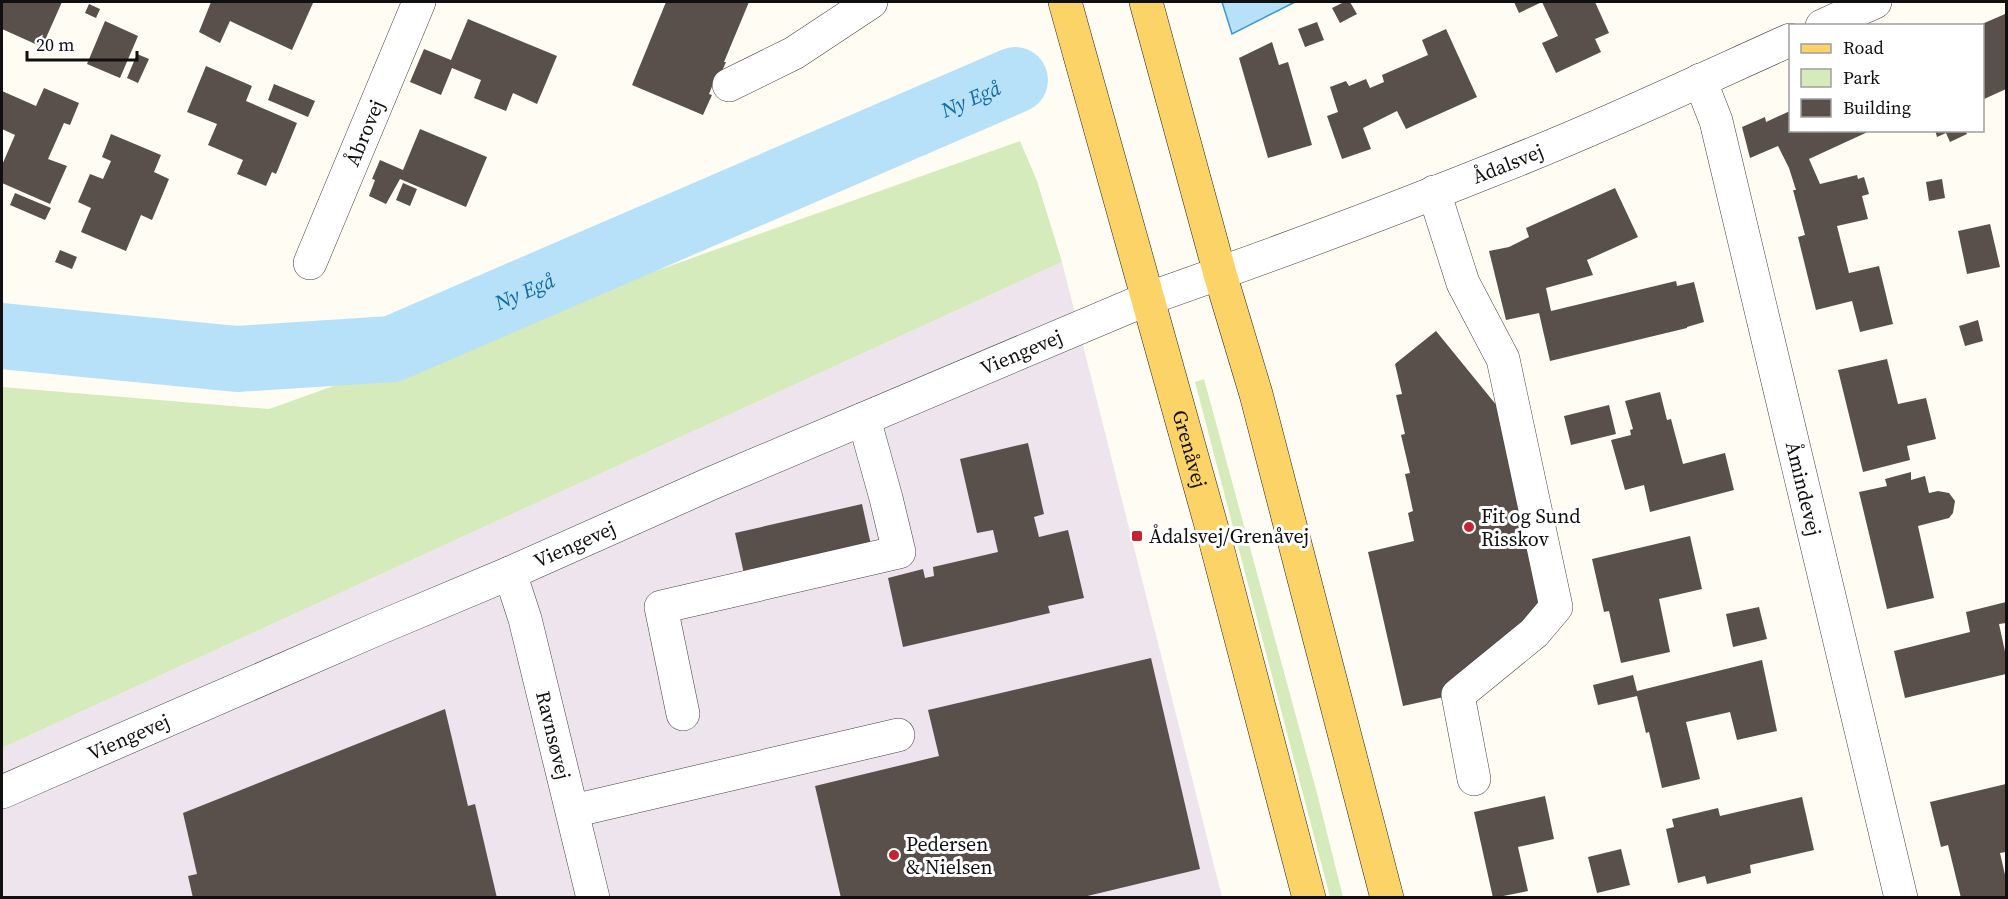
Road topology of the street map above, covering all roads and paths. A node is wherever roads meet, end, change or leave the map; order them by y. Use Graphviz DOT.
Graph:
graph roads {
  1 [pos="419,2"];
  2 [pos="871,2"];
  3 [pos="1146,2"];
  4 [pos="1875,2"];
  5 [pos="835,11"];
  6 [pos="1069,14"];
  7 [pos="1826,24"];
  8 [pos="1789,41"];
  9 [pos="1700,80"];
  10 [pos="729,85"];
  11 [pos="1434,192"];
  12 [pos="310,263"];
  13 [pos="1220,274"];
  14 [pos="1147,299"];
  15 [pos="864,419"];
  16 [pos="510,573"];
  17 [pos="684,714"];
  18 [pos="898,735"];
  19 [pos="1474,779"];
  20 [pos="2,792"];
  21 [pos="573,811"];
  22 [pos="593,897"];
  23 [pos="1310,897"];
  24 [pos="1387,897"];
  25 [pos="1901,897"];
  1 -- 12 [label="street, Åbrovej"];
  2 -- 5 [label="street"];
  3 -- 13 [label="main road"];
  4 -- 7 [label="street"];
  5 -- 10 [label="street"];
  6 -- 14 [label="main road, Grenåvej"];
  8 -- 9 [label="street, Ådalsvej"];
  9 -- 11 [label="street, Ådalsvej"];
  9 -- 25 [label="street, Åmindevej"];
  11 -- 13 [label="street, Ådalsvej"];
  11 -- 19 [label="street"];
  13 -- 14 [label="street, Viengevej"];
  13 -- 24 [label="main road"];
  14 -- 15 [label="street, Viengevej"];
  14 -- 23 [label="main road, Grenåvej"];
  15 -- 16 [label="street, Viengevej"];
  15 -- 17 [label="street"];
  16 -- 20 [label="street, Viengevej"];
  16 -- 21 [label="street, Ravnsøvej"];
  18 -- 21 [label="street"];
  21 -- 22 [label="street, Ravnsøvej"];
}
